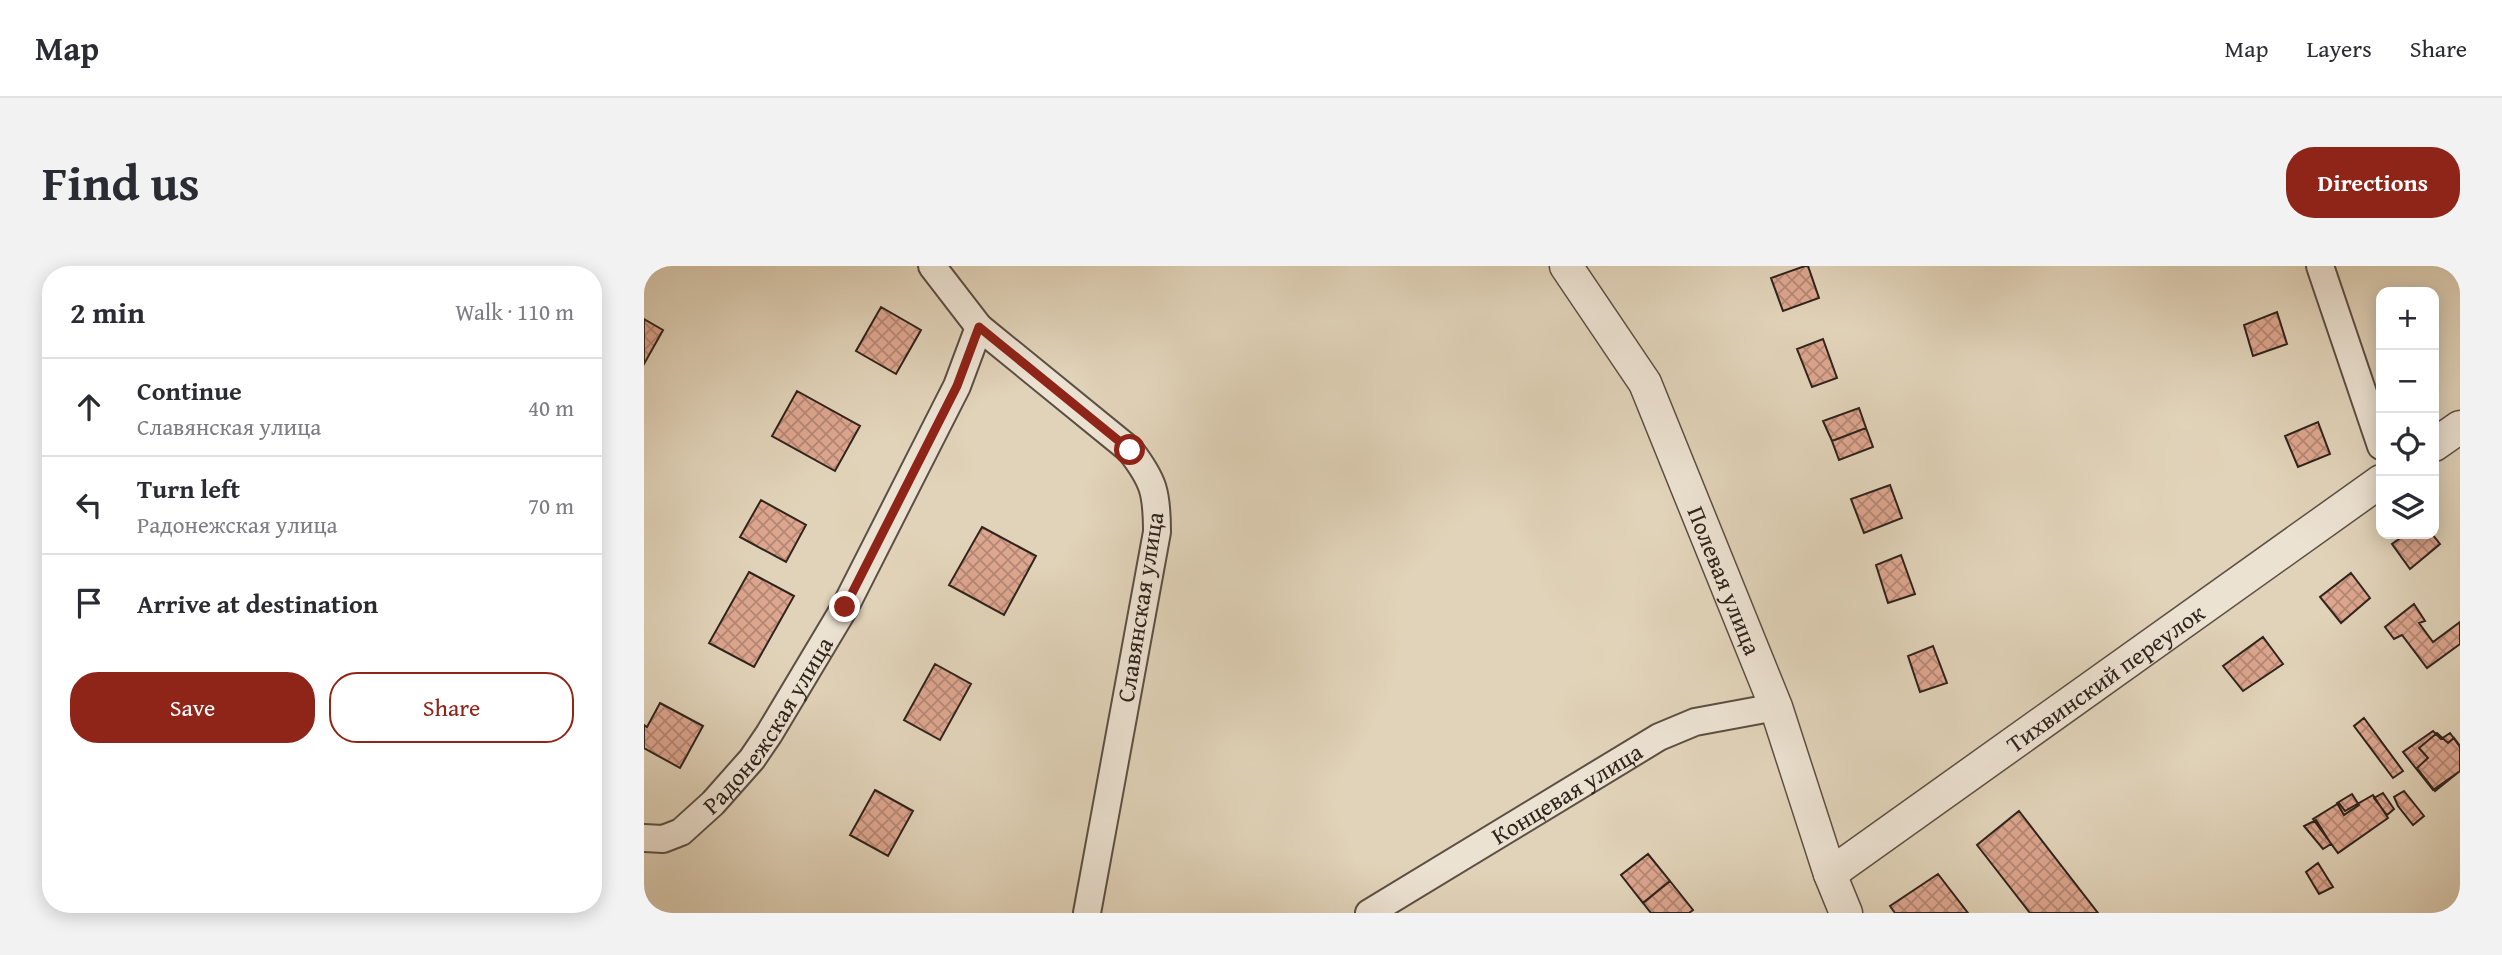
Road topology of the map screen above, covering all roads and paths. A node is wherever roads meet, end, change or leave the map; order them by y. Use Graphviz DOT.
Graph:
graph roads {
  1 [pos="932,266"];
  2 [pos="1566,266"];
  3 [pos="2320,266"];
  4 [pos="979,327"];
  5 [pos="2460,427"];
  6 [pos="2376,431"];
  7 [pos="2439,442"];
  8 [pos="2376,485"];
  9 [pos="1776,707"];
  10 [pos="653,838"];
  11 [pos="1830,874"];
  12 [pos="1087,913"];
  13 [pos="1369,913"];
  14 [pos="1846,913"];
  1 -- 4 [label="street, Славянская улица"];
  2 -- 9 [label="street, Полевая улица"];
  3 -- 6 [label="street"];
  4 -- 10 [label="street, Радонежская улица"];
  4 -- 12 [label="street, Славянская улица"];
  5 -- 7 [label="street"];
  8 -- 11 [label="street, Тихвинский переулок"];
  9 -- 11 [label="street, Полевая улица"];
  9 -- 13 [label="street, Концевая улица"];
  11 -- 14 [label="street, Полевая улица"];
}
